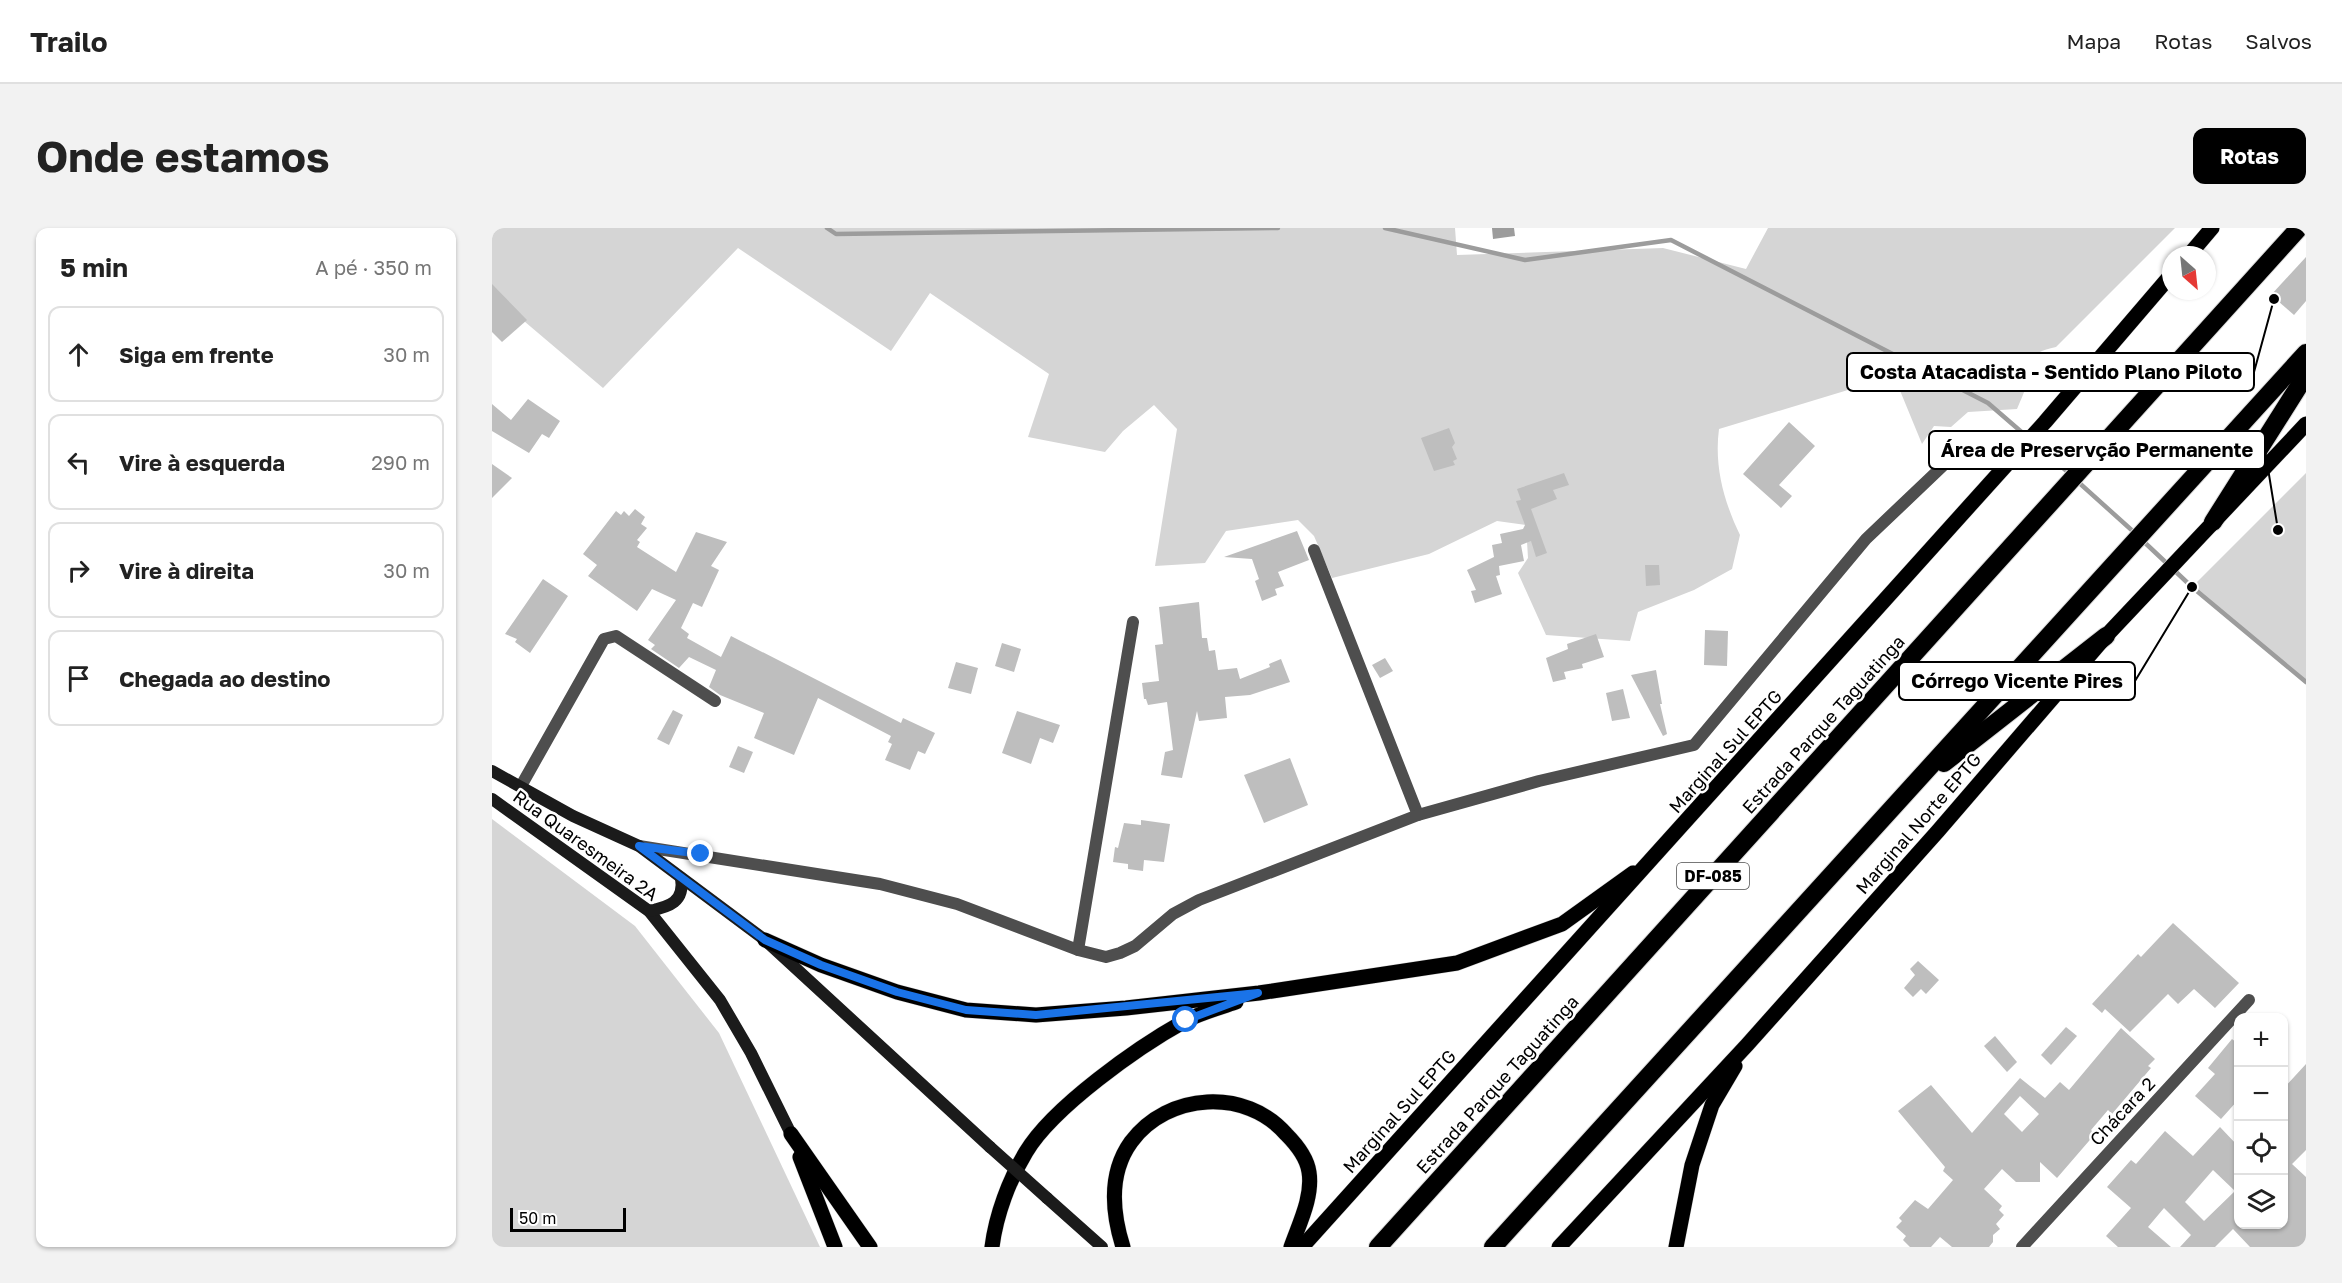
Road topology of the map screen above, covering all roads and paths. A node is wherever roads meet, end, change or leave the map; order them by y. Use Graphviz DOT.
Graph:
graph roads {
  1 [pos="2212,228"];
  2 [pos="2299,228"];
  3 [pos="2196,246"];
  4 [pos="2162,286"];
  5 [pos="2306,353"];
  6 [pos="2306,375"];
  7 [pos="2306,424"];
  8 [pos="1949,460"];
  9 [pos="2213,522"];
  10 [pos="1314,550"];
  11 [pos="1133,622"];
  12 [pos="2106,636"];
  13 [pos="715,700"];
  14 [pos="492,771"];
  15 [pos="521,786"];
  16 [pos="1900,797"];
  17 [pos="492,799"];
  18 [pos="1418,815"];
  19 [pos="639,846"];
  20 [pos="1658,855"];
  21 [pos="681,878"];
  22 [pos="649,910"];
  23 [pos="765,940"];
  24 [pos="1078,950"];
  25 [pos="1258,993"];
  26 [pos="2249,1000"];
  27 [pos="1747,1045"];
  28 [pos="791,1134"];
  29 [pos="835,1247"];
  30 [pos="870,1247"];
  31 [pos="992,1247"];
  32 [pos="1102,1247"];
  33 [pos="1123,1247"];
  34 [pos="1291,1247"];
  35 [pos="1302,1247"];
  36 [pos="1378,1247"];
  37 [pos="1493,1247"];
  38 [pos="1559,1247"];
  39 [pos="1676,1247"];
  40 [pos="2022,1247"];
  1 -- 3 [label="main road"];
  2 -- 36 [label="highway, Estrada Parque Taguatinga / DF-085"];
  4 -- 20 [label="main road, Marginal Sul EPTG"];
  5 -- 16 [label="highway"];
  6 -- 9 [label="highway"];
  7 -- 9 [label="main road, Marginal Norte EPTG"];
  8 -- 18 [label="street"];
  9 -- 12 [label="main road, Marginal Norte EPTG"];
  10 -- 18 [label="street"];
  11 -- 24 [label="street"];
  12 -- 16 [label="highway"];
  12 -- 27 [label="main road, Marginal Norte EPTG"];
  13 -- 15 [label="street"];
  14 -- 15 [label="main road"];
  15 -- 19 [label="main road"];
  16 -- 37 [label="highway"];
  17 -- 22 [label="main road, Rua Quaresmeira 2A"];
  18 -- 24 [label="street"];
  19 -- 21 [label="main road"];
  19 -- 24 [label="street"];
  20 -- 25 [label="main road"];
  20 -- 35 [label="main road, Marginal Sul EPTG"];
  21 -- 22 [label="main road"];
  21 -- 23 [label="main road"];
  22 -- 28 [label="main road, Rua Quaresmeira 2A"];
  23 -- 25 [label="main road"];
  23 -- 32 [label="main road, bridge"];
  25 -- 31 [label="main road"];
  26 -- 40 [label="street, Chácara 2"];
  27 -- 38 [label="main road, Marginal Norte EPTG"];
  27 -- 39 [label="main road"];
  28 -- 29 [label="main road"];
  28 -- 30 [label="main road"];
  33 -- 34 [label="main road"];
}
